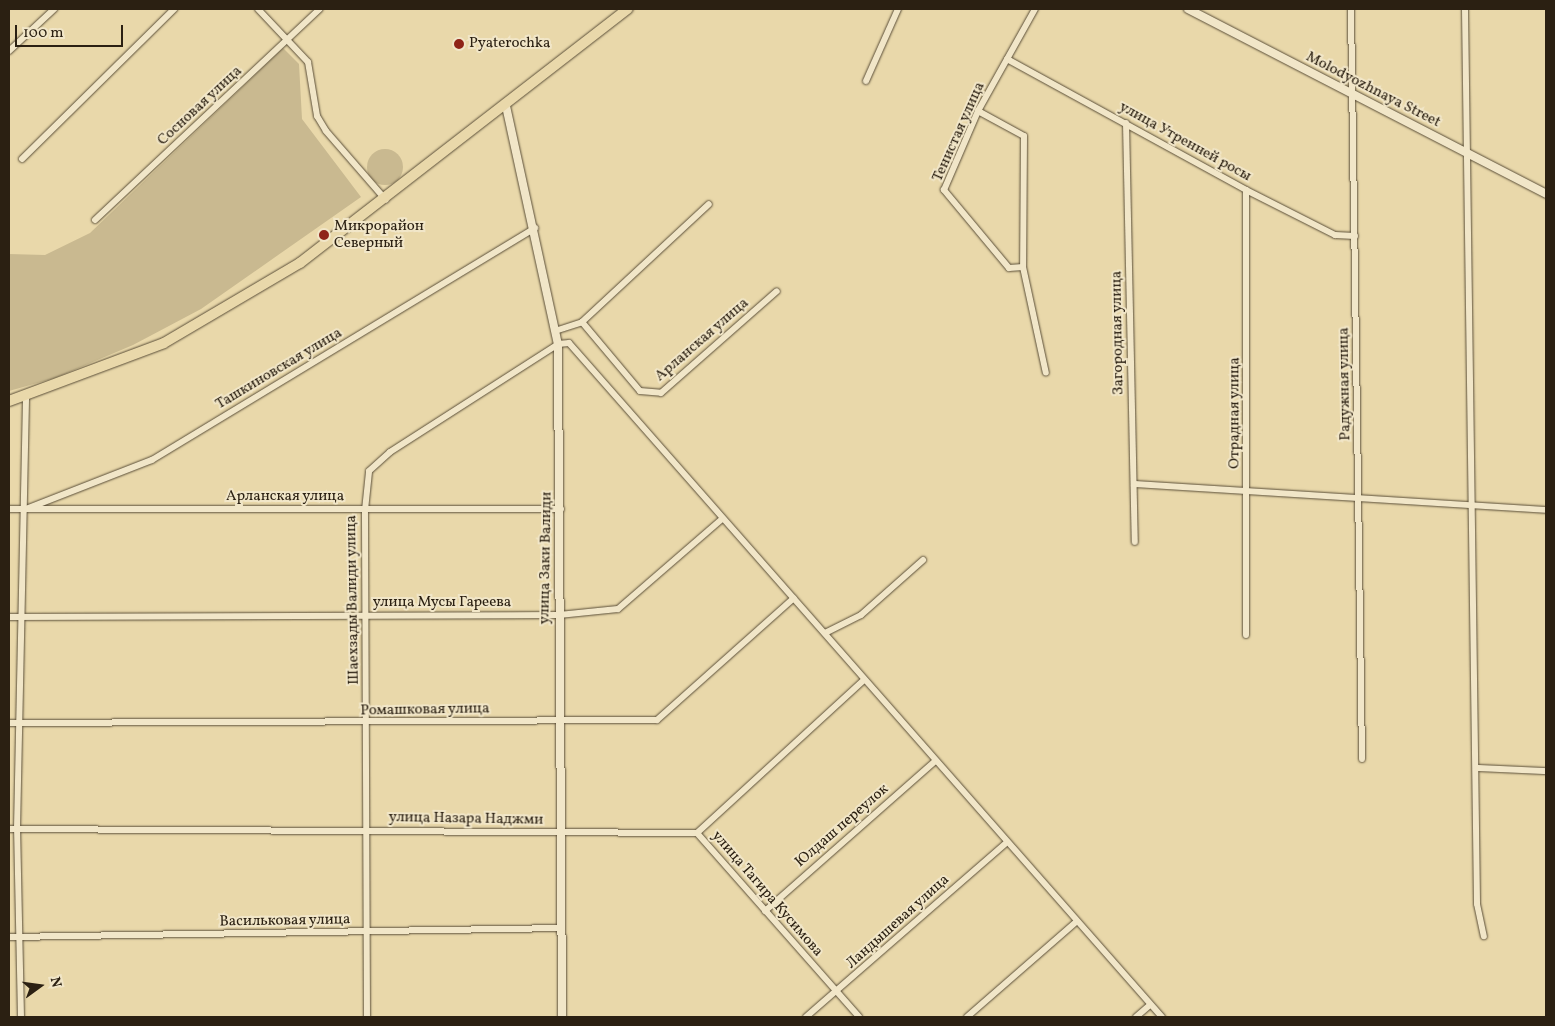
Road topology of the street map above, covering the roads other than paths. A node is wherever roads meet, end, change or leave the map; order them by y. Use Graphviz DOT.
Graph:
graph roads {
  1 [pos="54,9"];
  2 [pos="174,9"];
  3 [pos="258,9"];
  4 [pos="320,9"];
  5 [pos="628,9"];
  6 [pos="898,9"];
  7 [pos="1035,9"];
  8 [pos="1188,9"];
  9 [pos="1351,9"];
  10 [pos="1465,9"];
  11 [pos="289,39"];
  12 [pos="9,51"];
  13 [pos="1006,59"];
  14 [pos="866,81"];
  15 [pos="1354,96"];
  16 [pos="506,106"];
  17 [pos="978,112"];
  18 [pos="1126,123"];
  19 [pos="1466,153"];
  20 [pos="22,160"];
  21 [pos="1246,190"];
  22 [pos="1546,194"];
  23 [pos="386,200"];
  24 [pos="709,204"];
  25 [pos="95,220"];
  26 [pos="535,228"];
  27 [pos="1355,236"];
  28 [pos="1023,267"];
  29 [pos="777,291"];
  30 [pos="582,322"];
  31 [pos="555,331"];
  32 [pos="558,344"];
  33 [pos="1046,373"];
  34 [pos="26,396"];
  35 [pos="9,402"];
  36 [pos="1134,484"];
  37 [pos="1248,492"];
  38 [pos="1359,498"];
  39 [pos="1474,506"];
  40 [pos="9,509"];
  41 [pos="26,509"];
  42 [pos="561,509"];
  43 [pos="365,510"];
  44 [pos="1546,510"];
  45 [pos="722,519"];
  46 [pos="1135,542"];
  47 [pos="923,560"];
  48 [pos="794,598"];
  49 [pos="558,615"];
  50 [pos="366,616"];
  51 [pos="9,617"];
  52 [pos="19,617"];
  53 [pos="825,633"];
  54 [pos="1246,635"];
  55 [pos="864,680"];
  56 [pos="560,721"];
  57 [pos="9,723"];
  58 [pos="18,723"];
  59 [pos="368,723"];
  60 [pos="1362,759"];
  61 [pos="935,761"];
  62 [pos="1476,768"];
  63 [pos="1546,771"];
  64 [pos="9,829"];
  65 [pos="17,829"];
  66 [pos="367,831"];
  67 [pos="560,832"];
  68 [pos="697,833"];
  69 [pos="1005,844"];
  70 [pos="765,911"];
  71 [pos="1076,922"];
  72 [pos="562,928"];
  73 [pos="367,932"];
  74 [pos="1484,936"];
  75 [pos="9,937"];
  76 [pos="20,937"];
  77 [pos="837,993"];
  78 [pos="1150,1004"];
  79 [pos="21,1017"];
  80 [pos="367,1017"];
  81 [pos="562,1017"];
  82 [pos="806,1017"];
  83 [pos="859,1017"];
  84 [pos="968,1017"];
  85 [pos="1136,1017"];
  86 [pos="1162,1017"];
  1 -- 12 [label="street"];
  2 -- 20 [label="street"];
  3 -- 11 [label="street"];
  4 -- 11 [label="street, Сосновая улица"];
  5 -- 16 [label="main road"];
  6 -- 14 [label="street"];
  7 -- 13 [label="street, Тенистая улица"];
  8 -- 15 [label="street, Molodyozhnaya Street"];
  9 -- 15 [label="street, Радужная улица"];
  10 -- 19 [label="street"];
  11 -- 23 [label="street"];
  11 -- 25 [label="street, Сосновая улица"];
  13 -- 17 [label="street, Тенистая улица"];
  13 -- 18 [label="street, улица Утренней росы"];
  15 -- 19 [label="street, Molodyozhnaya Street"];
  15 -- 27 [label="street, Радужная улица"];
  16 -- 23 [label="main road"];
  16 -- 26 [label="street, улица Заки Валиди"];
  17 -- 28 [label="street"];
  17 -- 28 [label="street, Тенистая улица"];
  18 -- 21 [label="street, улица Утренней росы"];
  18 -- 36 [label="street, Загородная улица"];
  19 -- 22 [label="street, Molodyozhnaya Street"];
  19 -- 39 [label="street"];
  21 -- 27 [label="street, улица Утренней росы"];
  21 -- 37 [label="street, Отрадная улица"];
  23 -- 34 [label="main road"];
  24 -- 30 [label="street"];
  26 -- 31 [label="street, улица Заки Валиди"];
  26 -- 41 [label="street, Ташкиновская улица"];
  27 -- 38 [label="street, Радужная улица"];
  28 -- 33 [label="street"];
  29 -- 30 [label="street, Арланская улица"];
  30 -- 31 [label="street"];
  31 -- 32 [label="street, улица Заки Валиди"];
  32 -- 42 [label="street, улица Заки Валиди"];
  32 -- 43 [label="street, Шаехзады Валиди улица"];
  32 -- 45 [label="street"];
  34 -- 35 [label="main road"];
  34 -- 41 [label="street"];
  36 -- 37 [label="street"];
  36 -- 46 [label="street, Загородная улица"];
  37 -- 38 [label="street"];
  37 -- 54 [label="street, Отрадная улица"];
  38 -- 39 [label="street"];
  38 -- 60 [label="street, Радужная улица"];
  39 -- 44 [label="street"];
  39 -- 62 [label="street"];
  40 -- 41 [label="street, Арланская улица"];
  41 -- 43 [label="street, Арланская улица"];
  41 -- 52 [label="street"];
  42 -- 43 [label="street, Арланская улица"];
  42 -- 49 [label="street, улица Заки Валиди"];
  43 -- 50 [label="street, Шаехзады Валиди улица"];
  45 -- 48 [label="street"];
  45 -- 49 [label="street, улица Мусы Гареева"];
  47 -- 53 [label="street"];
  48 -- 53 [label="street"];
  48 -- 56 [label="street, Ромашковая улица"];
  49 -- 50 [label="street, улица Мусы Гареева"];
  49 -- 56 [label="street, улица Заки Валиди"];
  50 -- 52 [label="street, улица Мусы Гареева"];
  50 -- 59 [label="street, Шаехзады Валиди улица"];
  51 -- 52 [label="street, улица Мусы Гареева"];
  52 -- 58 [label="street"];
  53 -- 55 [label="street"];
  55 -- 61 [label="street"];
  55 -- 68 [label="street"];
  56 -- 59 [label="street, Ромашковая улица"];
  56 -- 67 [label="street, улица Заки Валиди"];
  57 -- 58 [label="street, Ромашковая улица"];
  58 -- 59 [label="street, Ромашковая улица"];
  58 -- 65 [label="street"];
  59 -- 66 [label="street, Шаехзады Валиди улица"];
  61 -- 69 [label="street"];
  61 -- 70 [label="street, Юлдаш переулок"];
  62 -- 63 [label="street"];
  62 -- 74 [label="street"];
  64 -- 65 [label="street, улица Назара Наджми"];
  65 -- 66 [label="street, улица Назара Наджми"];
  65 -- 76 [label="street"];
  66 -- 67 [label="street, улица Назара Наджми"];
  66 -- 73 [label="street, Шаехзады Валиди улица"];
  67 -- 68 [label="street, улица Назара Наджми"];
  67 -- 72 [label="street, улица Заки Валиди"];
  68 -- 70 [label="street, улица Тагира Кусимова"];
  69 -- 71 [label="street"];
  69 -- 77 [label="street, Ландышевая улица"];
  70 -- 77 [label="street, улица Тагира Кусимова"];
  71 -- 78 [label="street"];
  71 -- 84 [label="street"];
  72 -- 73 [label="street, Васильковая улица"];
  72 -- 81 [label="street, улица Заки Валиди"];
  73 -- 76 [label="street, Васильковая улица"];
  73 -- 80 [label="street, Шаехзады Валиди улица"];
  75 -- 76 [label="street, Васильковая улица"];
  76 -- 79 [label="street"];
  77 -- 82 [label="street, Ландышевая улица"];
  77 -- 83 [label="street, улица Тагира Кусимова"];
  78 -- 85 [label="street"];
  78 -- 86 [label="street"];
}
